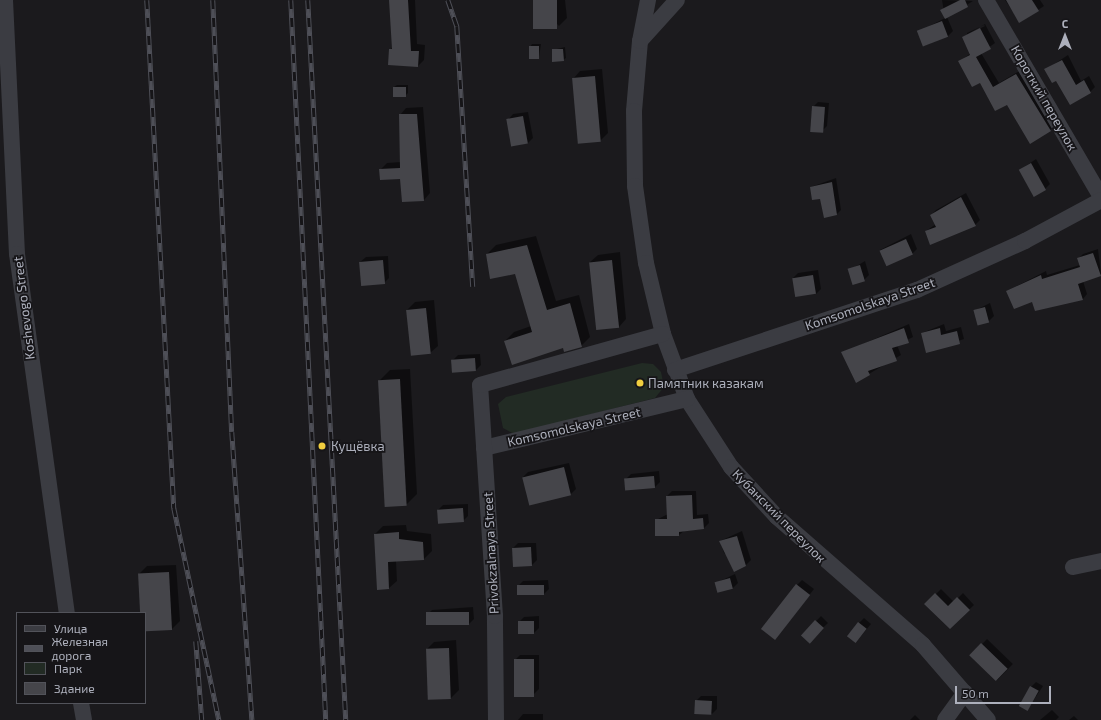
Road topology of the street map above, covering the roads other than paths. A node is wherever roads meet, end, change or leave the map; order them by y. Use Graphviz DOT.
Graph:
graph roads {
  1 [pos="5,0"];
  2 [pos="648,0"];
  3 [pos="677,0"];
  4 [pos="986,0"];
  5 [pos="640,41"];
  6 [pos="1101,197"];
  7 [pos="1101,200"];
  8 [pos="662,334"];
  9 [pos="675,370"];
  10 [pos="687,400"];
  11 [pos="484,448"];
  12 [pos="1101,561"];
  13 [pos="1072,567"];
  14 [pos="67,612"];
  15 [pos="965,692"];
  16 [pos="81,704"];
  17 [pos="84,720"];
  18 [pos="496,720"];
  19 [pos="945,720"];
  20 [pos="988,720"];
  1 -- 14 [label="street, Koshevogo Street"];
  2 -- 5 [label="street, Кубанский переулок"];
  3 -- 5 [label="street"];
  4 -- 6 [label="street, Короткий переулок"];
  5 -- 8 [label="street, Кубанский переулок"];
  7 -- 9 [label="street, Komsomolskaya Street"];
  8 -- 9 [label="street, Кубанский переулок"];
  8 -- 11 [label="street, Privokzalnaya Street"];
  9 -- 10 [label="street, Кубанский переулок"];
  10 -- 11 [label="street, Komsomolskaya Street"];
  10 -- 15 [label="street, Кубанский переулок"];
  11 -- 18 [label="street, Privokzalnaya Street"];
  12 -- 13 [label="street"];
  15 -- 19 [label="street"];
  15 -- 20 [label="street, Кубанский переулок"];
  16 -- 17 [label="street"];
}
